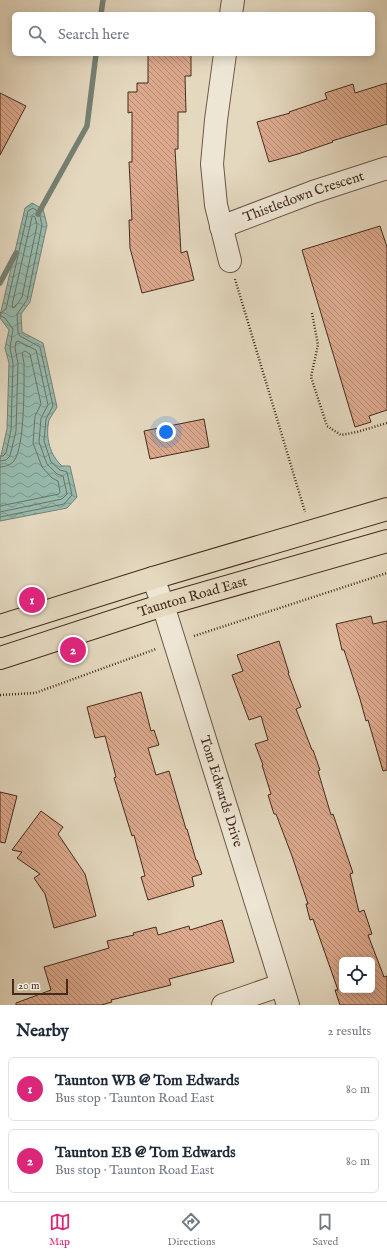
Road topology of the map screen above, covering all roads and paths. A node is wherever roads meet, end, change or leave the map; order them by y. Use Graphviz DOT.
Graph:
graph roads {
  1 [pos="233,0"];
  2 [pos="231,12"];
  3 [pos="226,56"];
  4 [pos="387,168"];
  5 [pos="221,227"];
  6 [pos="230,261"];
  7 [pos="312,313"];
  8 [pos="387,423"];
  9 [pos="387,509"];
  10 [pos="311,531"];
  11 [pos="387,541"];
  12 [pos="153,578"];
  13 [pos="164,605"];
  14 [pos="0,626"];
  15 [pos="0,658"];
  16 [pos="285,995"];
  17 [pos="223,1005"];
  1 -- 2 [label="street"];
  3 -- 5 [label="street"];
  4 -- 5 [label="street, Thistledown Crescent"];
  5 -- 6 [label="street"];
  6 -- 10 [label="path"];
  7 -- 8 [label="path"];
  9 -- 10 [label="main road, Taunton Road East"];
  10 -- 12 [label="main road, Taunton Road East"];
  11 -- 13 [label="main road, Taunton Road East"];
  12 -- 13 [label="street, Tom Edwards Drive"];
  12 -- 14 [label="main road, Taunton Road East"];
  13 -- 15 [label="main road, Taunton Road East"];
  13 -- 16 [label="street, Tom Edwards Drive"];
  16 -- 17 [label="street"];
}
